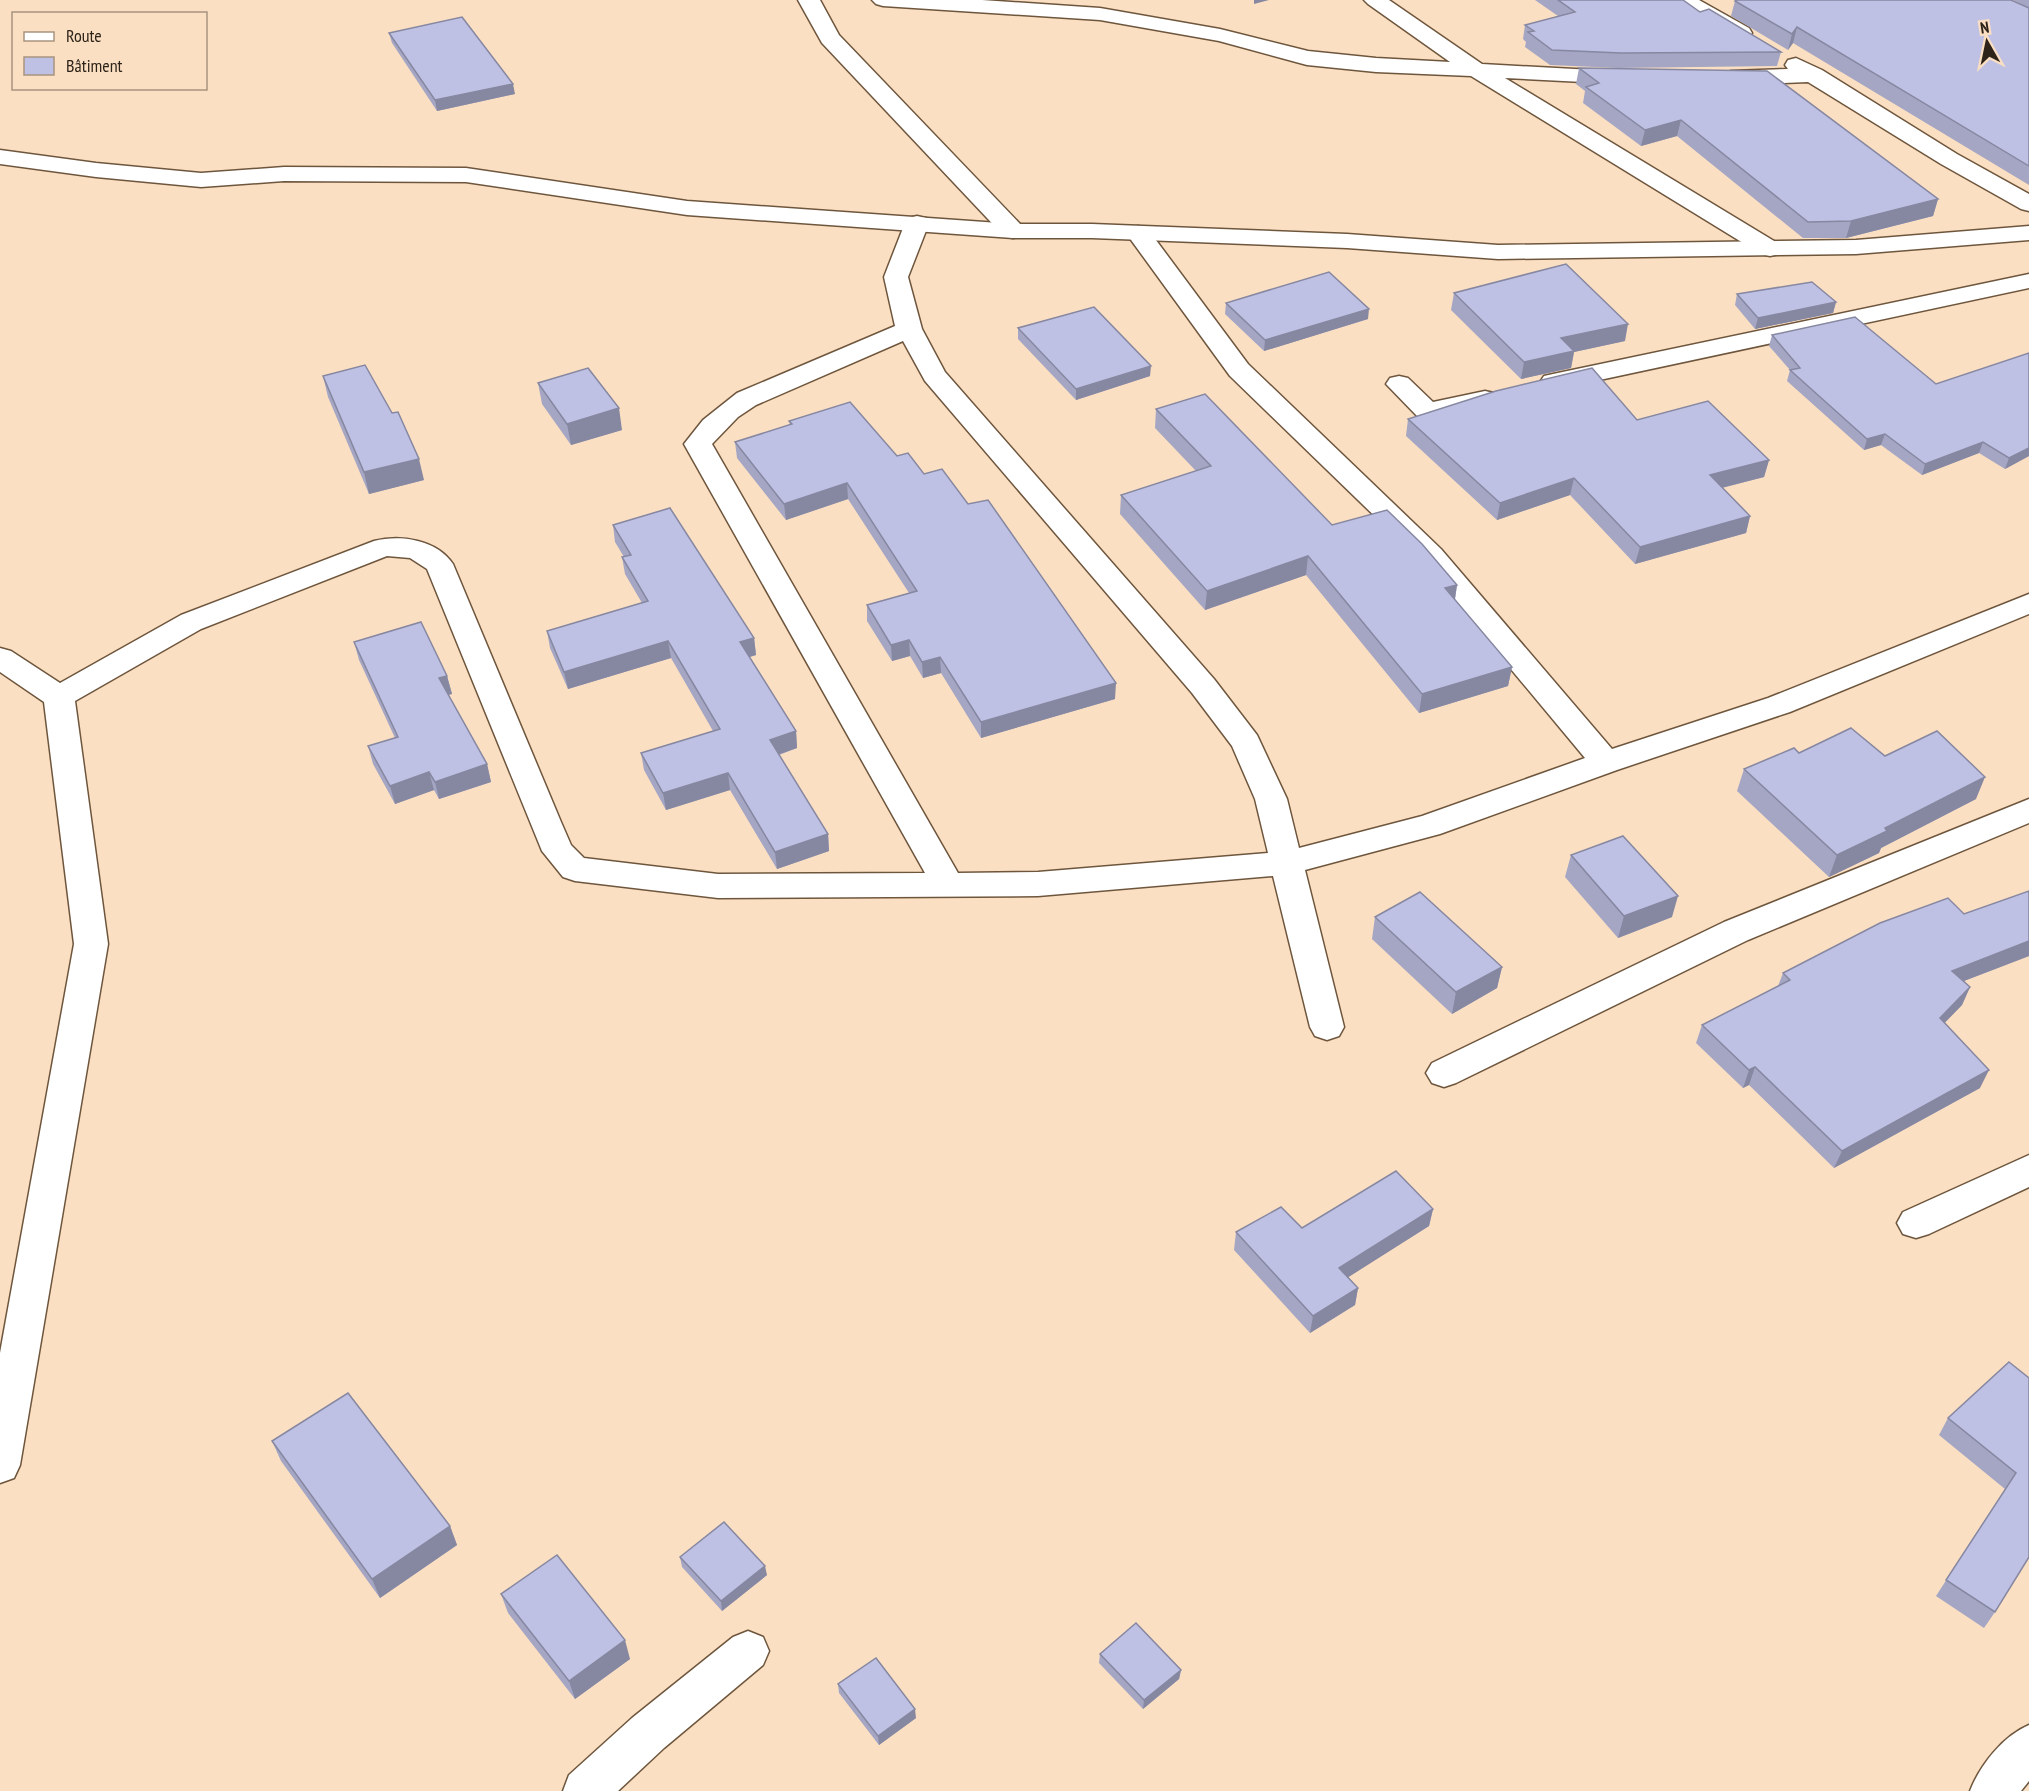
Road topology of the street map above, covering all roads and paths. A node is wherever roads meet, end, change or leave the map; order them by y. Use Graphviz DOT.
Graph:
graph roads {
  1 [pos="809,0"];
  2 [pos="883,0"];
  3 [pos="1082,0"];
  4 [pos="1375,0"];
  5 [pos="1684,0"];
  6 [pos="1100,14"];
  7 [pos="1475,69"];
  8 [pos="1814,75"];
  9 [pos="1640,77"];
  10 [pos="1709,77"];
  11 [pos="0,157"];
  12 [pos="2029,204"];
  13 [pos="918,224"];
  14 [pos="1013,231"];
  15 [pos="1138,233"];
  16 [pos="2029,233"];
  17 [pos="1770,249"];
  18 [pos="2029,281"];
  19 [pos="909,328"];
  20 [pos="1399,384"];
  21 [pos="2029,603"];
  22 [pos="0,658"];
  23 [pos="59,697"];
  24 [pos="1606,762"];
  25 [pos="2029,810"];
  26 [pos="1286,863"];
  27 [pos="948,884"];
  28 [pos="1327,1027"];
  29 [pos="1444,1073"];
  30 [pos="2029,1170"];
  31 [pos="1916,1223"];
  32 [pos="0,1465"];
  33 [pos="748,1651"];
  34 [pos="2029,1747"];
  35 [pos="585,1791"];
  36 [pos="1992,1791"];
  1 -- 14 [label="street"];
  2 -- 6 [label="street"];
  3 -- 6 [label="street"];
  4 -- 7 [label="street"];
  5 -- 8 [label="street"];
  6 -- 7 [label="street"];
  7 -- 9 [label="street"];
  7 -- 17 [label="street"];
  8 -- 10 [label="street"];
  8 -- 12 [label="street"];
  11 -- 13 [label="street"];
  13 -- 14 [label="street"];
  13 -- 19 [label="street"];
  14 -- 15 [label="street"];
  15 -- 17 [label="street"];
  15 -- 24 [label="street"];
  16 -- 17 [label="street"];
  18 -- 20 [label="street"];
  19 -- 26 [label="street"];
  19 -- 27 [label="street"];
  21 -- 24 [label="street"];
  22 -- 23 [label="street"];
  23 -- 27 [label="street"];
  23 -- 32 [label="street"];
  24 -- 26 [label="street"];
  25 -- 29 [label="street"];
  26 -- 27 [label="street"];
  26 -- 28 [label="street"];
  30 -- 31 [label="street"];
  33 -- 35 [label="street"];
  34 -- 36 [label="street"];
}
